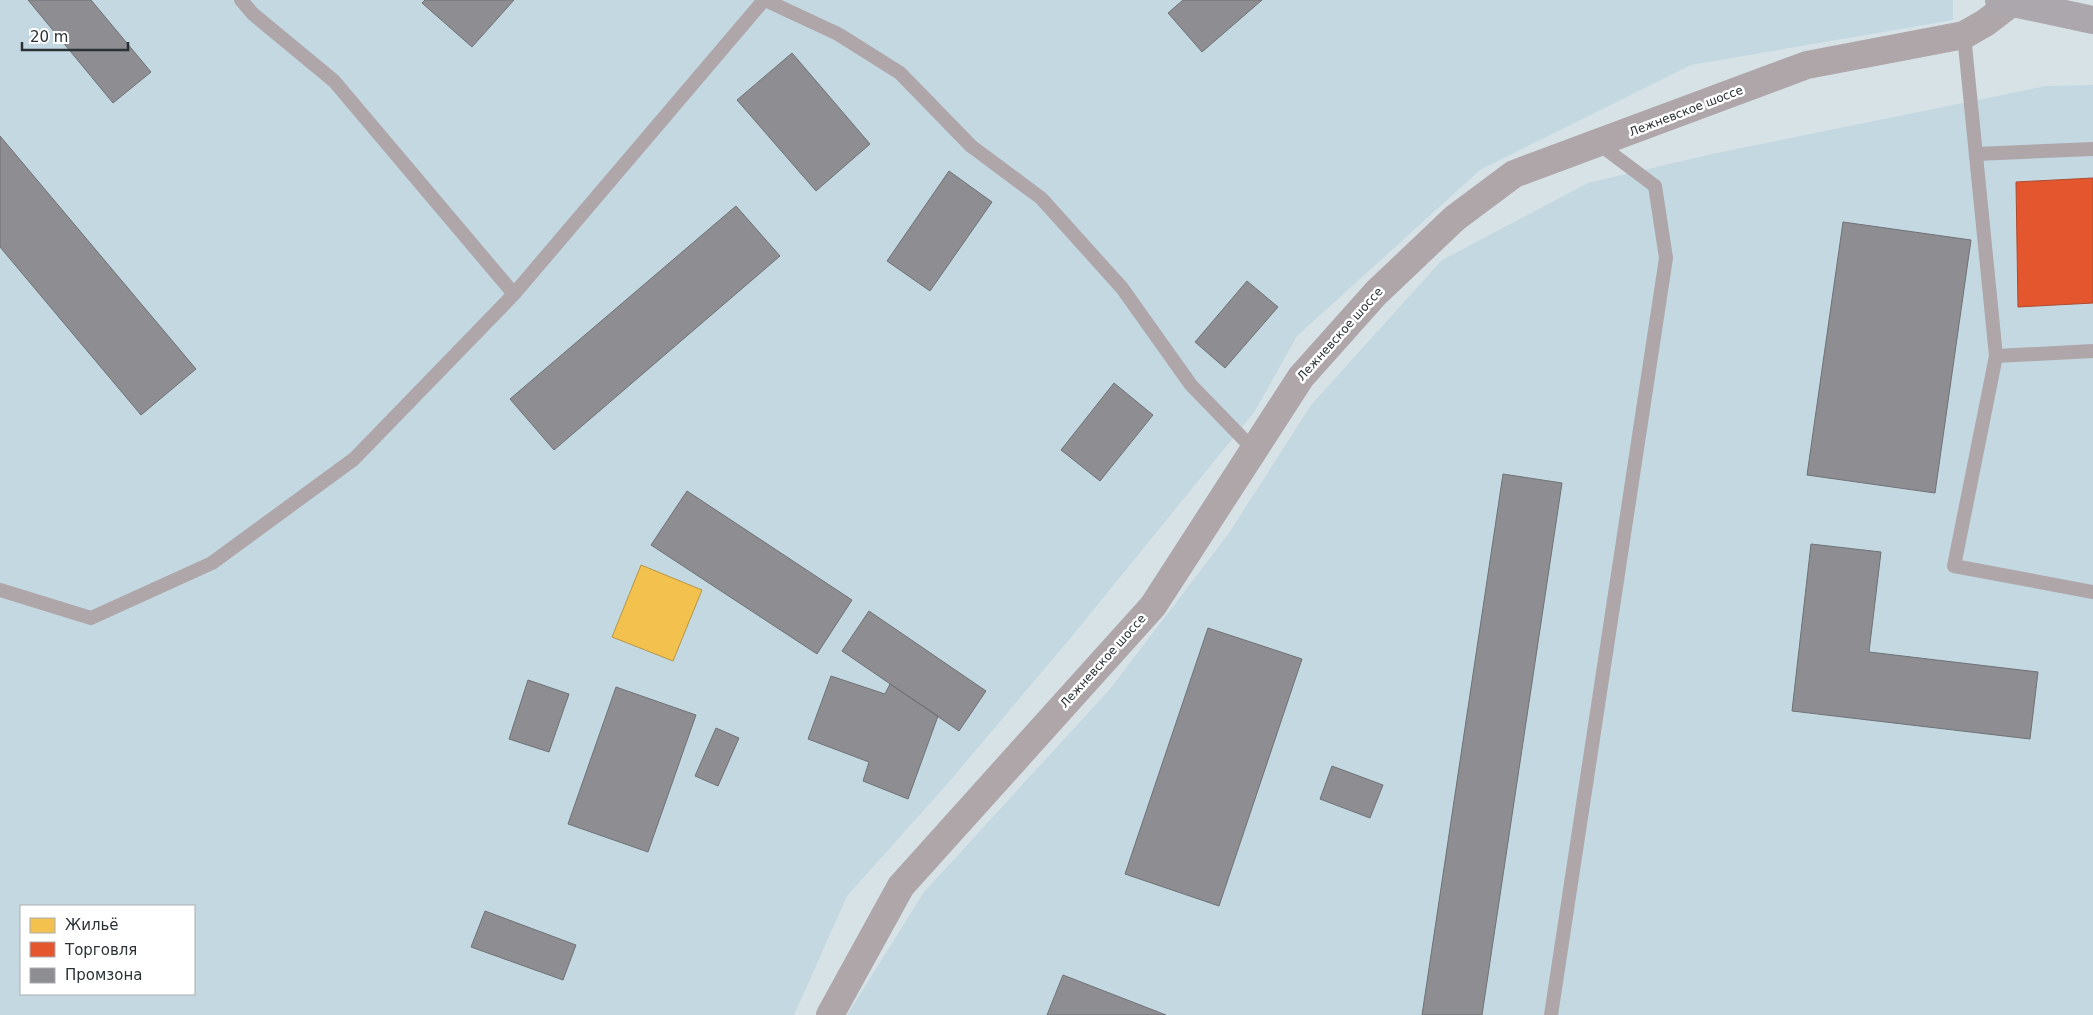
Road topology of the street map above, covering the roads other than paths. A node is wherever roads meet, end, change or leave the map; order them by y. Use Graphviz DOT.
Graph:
graph roads {
  1 [pos="241,0"];
  2 [pos="765,0"];
  3 [pos="2006,1"];
  4 [pos="2093,20"];
  5 [pos="1964,35"];
  6 [pos="1598,144"];
  7 [pos="2093,149"];
  8 [pos="1976,154"];
  9 [pos="514,294"];
  10 [pos="2093,351"];
  11 [pos="1996,356"];
  12 [pos="1254,450"];
  13 [pos="0,590"];
  14 [pos="2093,592"];
  15 [pos="830,1015"];
  16 [pos="1551,1015"];
  1 -- 9 [label="lane"];
  2 -- 9 [label="lane"];
  2 -- 12 [label="lane"];
  3 -- 4 [label="main road"];
  3 -- 5 [label="street, Лежневское шоссе"];
  5 -- 6 [label="street, Лежневское шоссе"];
  5 -- 8 [label="lane"];
  6 -- 12 [label="street, Лежневское шоссе"];
  6 -- 16 [label="lane"];
  7 -- 8 [label="lane"];
  8 -- 11 [label="lane"];
  9 -- 13 [label="lane"];
  10 -- 11 [label="lane"];
  11 -- 14 [label="lane"];
  12 -- 15 [label="street, Лежневское шоссе"];
}
